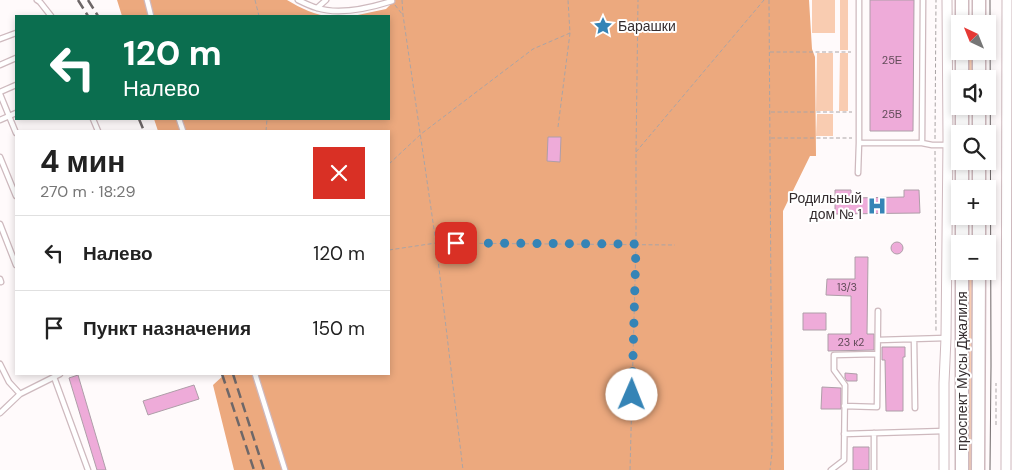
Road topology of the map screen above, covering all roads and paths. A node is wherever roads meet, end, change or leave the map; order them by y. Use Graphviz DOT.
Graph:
graph roads {
  1 [pos="37,0"];
  2 [pos="147,0"];
  3 [pos="255,0"];
  4 [pos="298,0"];
  5 [pos="326,0"];
  6 [pos="402,0"];
  7 [pos="568,0"];
  8 [pos="638,0"];
  9 [pos="764,0"];
  10 [pos="769,0"];
  11 [pos="859,0"];
  12 [pos="923,0"];
  13 [pos="936,0"];
  14 [pos="946,0"];
  15 [pos="962,0"];
  16 [pos="979,0"];
  17 [pos="1007,0"];
  18 [pos="392,1"];
  19 [pos="317,8"];
  20 [pos="50,15"];
  21 [pos="151,15"];
  22 [pos="259,15"];
  23 [pos="403,15"];
  24 [pos="962,15"];
  25 [pos="979,15"];
  26 [pos="15,33"];
  27 [pos="570,33"];
  28 [pos="0,39"];
  29 [pos="770,52"];
  30 [pos="859,52"];
  31 [pos="15,58"];
  32 [pos="0,65"];
  33 [pos="15,86"];
  34 [pos="0,93"];
  35 [pos="770,112"];
  36 [pos="859,112"];
  37 [pos="15,113"];
  38 [pos="9,116"];
  39 [pos="0,120"];
  40 [pos="558,127"];
  41 [pos="15,131"];
  42 [pos="420,134"];
  43 [pos="770,138"];
  44 [pos="859,140"];
  45 [pos="922,143"];
  46 [pos="935,145"];
  47 [pos="948,145"];
  48 [pos="636,153"];
  49 [pos="1009,154"];
  50 [pos="0,157"];
  51 [pos="390,163"];
  52 [pos="931,171"];
  53 [pos="935,171"];
  54 [pos="858,173"];
  55 [pos="15,194"];
  56 [pos="0,224"];
  57 [pos="436,243"];
  58 [pos="636,244"];
  59 [pos="675,245"];
  60 [pos="390,250"];
  61 [pos="15,262"];
  62 [pos="962,280"];
  63 [pos="979,280"];
  64 [pos="878,311"];
  65 [pos="946,338"];
  66 [pos="914,339"];
  67 [pos="936,339"];
  68 [pos="878,340"];
  69 [pos="878,354"];
  70 [pos="1009,363"];
  71 [pos="0,364"];
  72 [pos="58,375"];
  73 [pos="255,375"];
  74 [pos="54,377"];
  75 [pos="996,383"];
  76 [pos="20,394"];
  77 [pos="844,406"];
  78 [pos="915,408"];
  79 [pos="0,413"];
  80 [pos="996,425"];
  81 [pos="944,431"];
  82 [pos="874,433"];
  83 [pos="844,434"];
  84 [pos="88,470"];
  85 [pos="285,470"];
  86 [pos="464,470"];
  87 [pos="630,470"];
  88 [pos="770,470"];
  89 [pos="831,470"];
  90 [pos="874,470"];
  91 [pos="944,470"];
  92 [pos="962,470"];
  93 [pos="978,470"];
  94 [pos="1006,470"];
  1 -- 20 [label="lane"];
  2 -- 21 [label="lane"];
  3 -- 22 [label="path"];
  4 -- 19 [label="lane"];
  5 -- 19 [label="lane"];
  6 -- 23 [label="path"];
  7 -- 27 [label="path"];
  8 -- 48 [label="path"];
  9 -- 48 [label="path"];
  10 -- 29 [label="path"];
  11 -- 30 [label="lane"];
  12 -- 45 [label="lane"];
  13 -- 46 [label="path"];
  14 -- 47 [label="street"];
  15 -- 24 [label="main road"];
  16 -- 25 [label="main road"];
  17 -- 49 [label="street"];
  18 -- 19 [label="lane"];
  18 -- 23 [label="path"];
  23 -- 42 [label="path"];
  26 -- 28 [label="lane"];
  27 -- 40 [label="path"];
  27 -- 42 [label="path"];
  29 -- 30 [label="path"];
  29 -- 35 [label="path"];
  30 -- 36 [label="lane"];
  31 -- 32 [label="lane"];
  33 -- 34 [label="lane"];
  34 -- 38 [label="lane"];
  35 -- 36 [label="path"];
  35 -- 43 [label="path"];
  36 -- 44 [label="lane"];
  37 -- 38 [label="lane"];
  38 -- 39 [label="lane"];
  38 -- 41 [label="lane"];
  42 -- 51 [label="path"];
  42 -- 57 [label="path"];
  43 -- 44 [label="path"];
  43 -- 88 [label="path"];
  44 -- 45 [label="lane"];
  44 -- 54 [label="lane"];
  45 -- 46 [label="lane"];
  46 -- 47 [label="lane"];
  46 -- 53 [label="path"];
  47 -- 65 [label="street"];
  48 -- 58 [label="path"];
  49 -- 70 [label="street"];
  50 -- 55 [label="lane"];
  52 -- 53 [label="path"];
  53 -- 67 [label="path"];
  56 -- 61 [label="lane"];
  57 -- 58 [label="path"];
  57 -- 60 [label="path"];
  57 -- 86 [label="path"];
  58 -- 59 [label="path"];
  58 -- 87 [label="path"];
  62 -- 92 [label="main road, проспект Мусы Джалиля"];
  63 -- 93 [label="main road, проспект Мусы Джалиля"];
  64 -- 68 [label="lane"];
  65 -- 67 [label="lane"];
  65 -- 81 [label="street"];
  66 -- 67 [label="lane"];
  66 -- 68 [label="lane"];
  66 -- 78 [label="lane"];
  68 -- 69 [label="lane"];
  69 -- 77 [label="lane"];
  69 -- 77 [label="lane"];
  70 -- 94 [label="street"];
  71 -- 76 [label="lane"];
  72 -- 74 [label="lane"];
  73 -- 85 [label="lane"];
  74 -- 76 [label="lane"];
  74 -- 84 [label="lane"];
  75 -- 80 [label="path"];
  76 -- 79 [label="lane"];
  77 -- 83 [label="lane"];
  81 -- 82 [label="lane"];
  81 -- 91 [label="street"];
  82 -- 83 [label="lane"];
  82 -- 90 [label="lane"];
  83 -- 89 [label="lane"];
}
